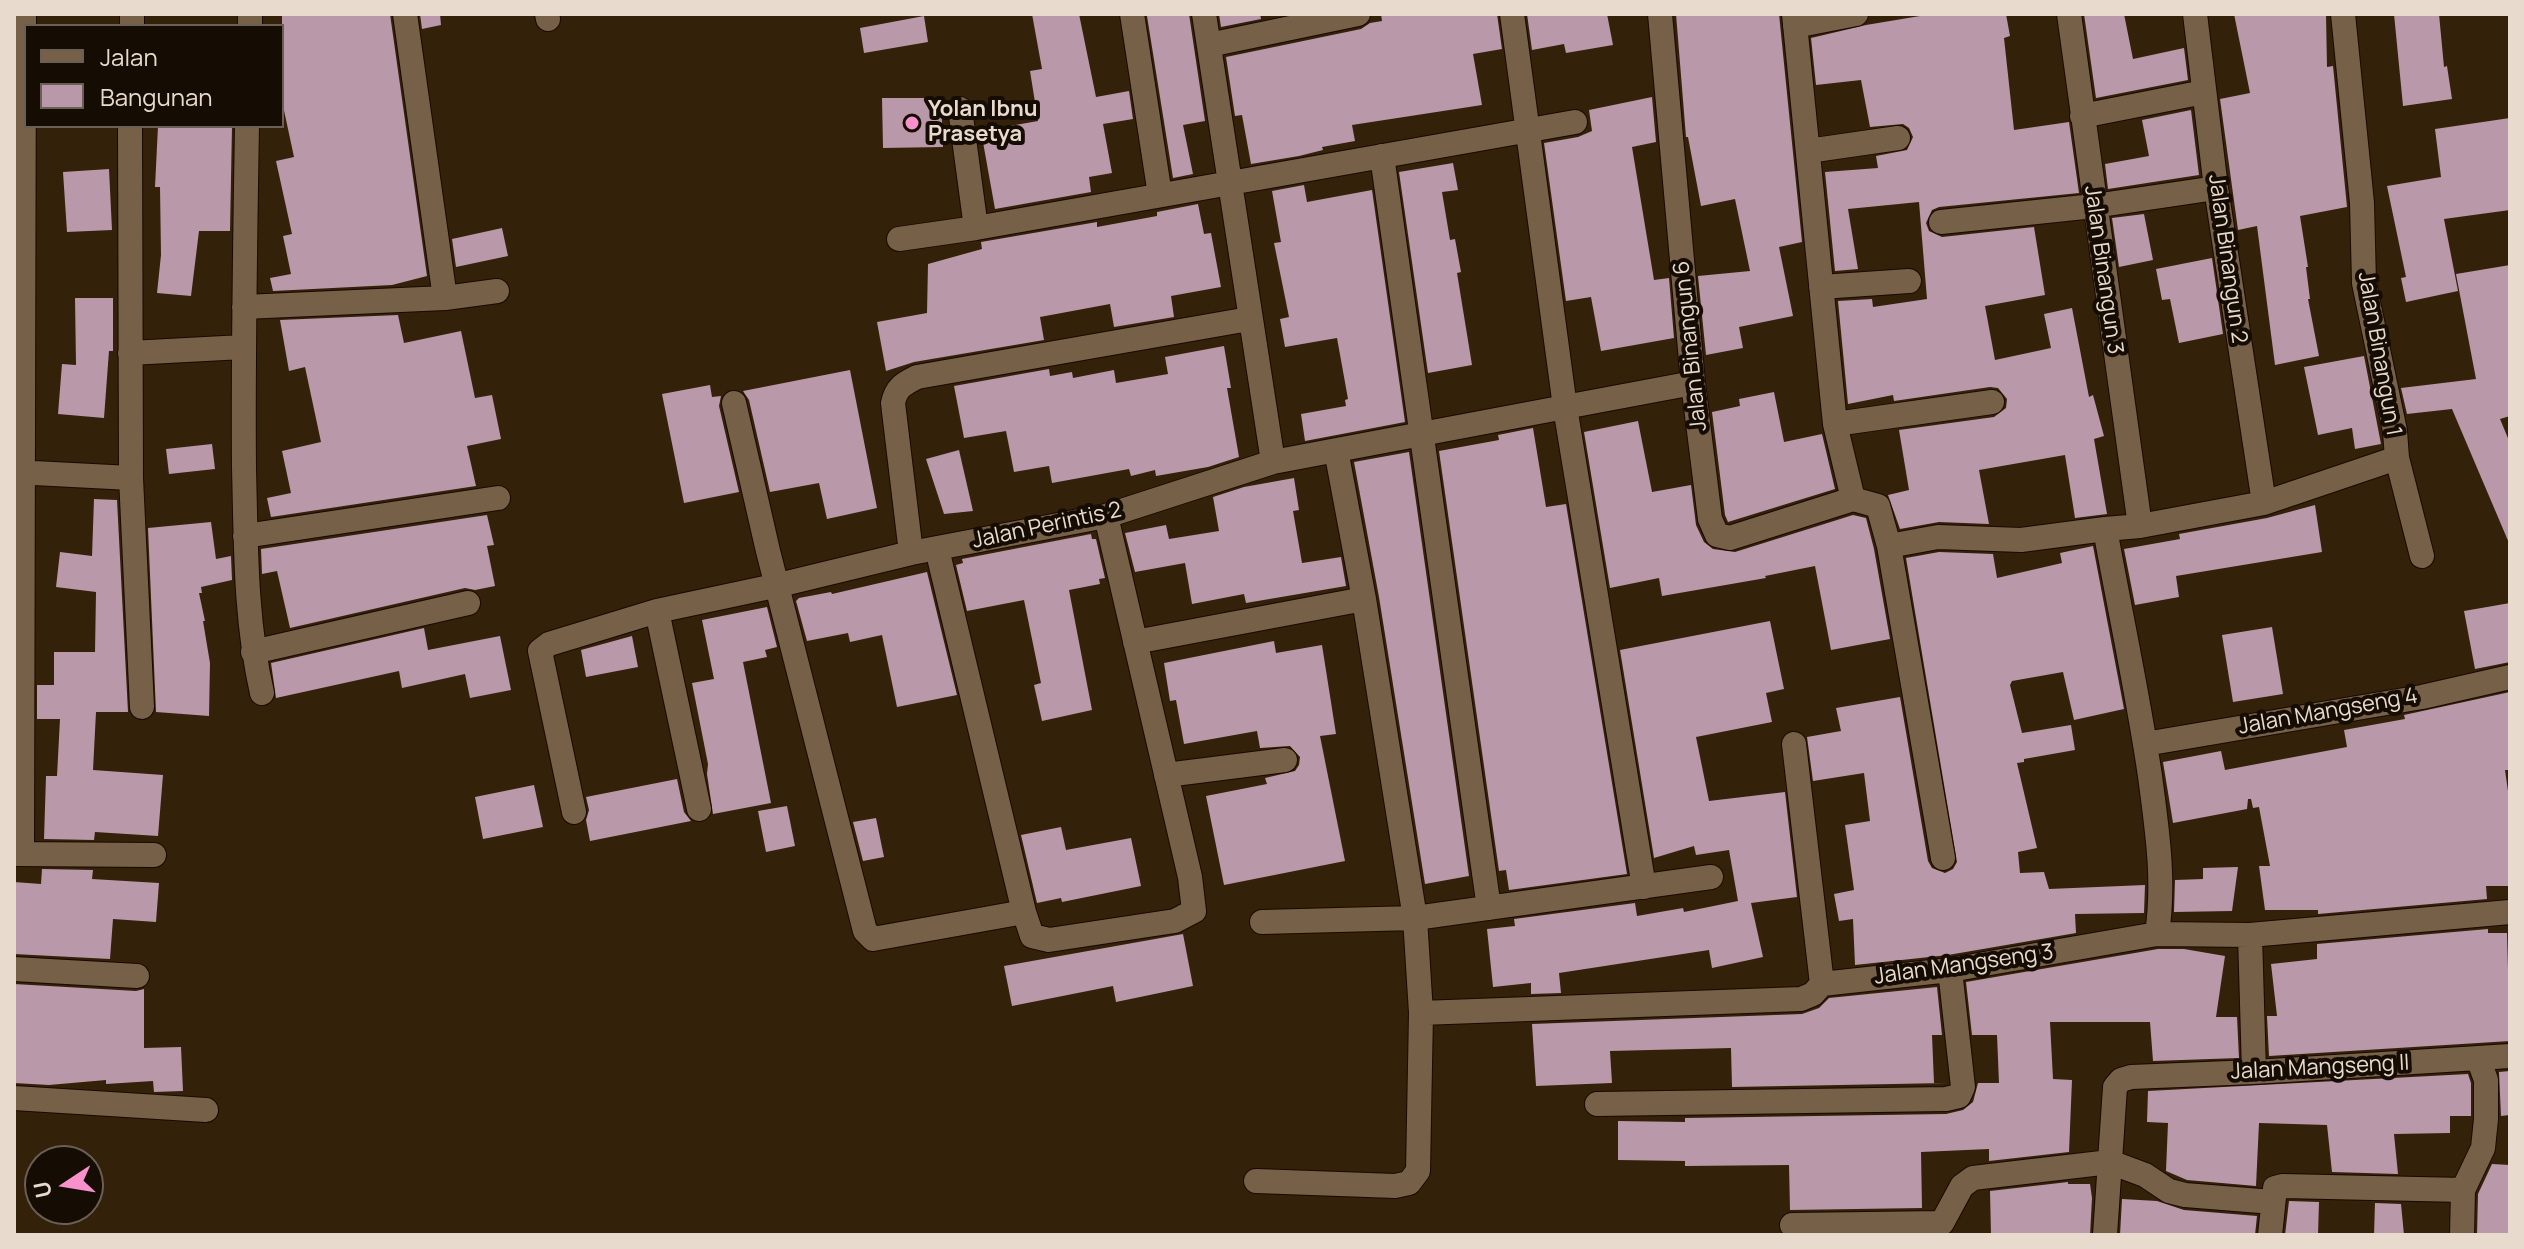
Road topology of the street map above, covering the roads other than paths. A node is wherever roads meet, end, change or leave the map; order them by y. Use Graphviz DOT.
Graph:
graph roads {
  1 [pos="24,14"];
  2 [pos="405,14"];
  3 [pos="1132,14"];
  4 [pos="1204,14"];
  5 [pos="1358,14"];
  6 [pos="1512,14"];
  7 [pos="1660,14"];
  8 [pos="1856,14"];
  9 [pos="2069,14"];
  10 [pos="2195,14"];
  11 [pos="2343,14"];
  12 [pos="1795,20"];
  13 [pos="1209,45"];
  14 [pos="2204,92"];
  15 [pos="960,109"];
  16 [pos="2082,116"];
  17 [pos="1575,122"];
  18 [pos="130,128"];
  19 [pos="247,128"];
  20 [pos="1527,130"];
  21 [pos="1898,138"];
  22 [pos="1808,151"];
  23 [pos="1382,156"];
  24 [pos="1231,183"];
  25 [pos="2216,188"];
  26 [pos="1160,195"];
  27 [pos="2094,206"];
  28 [pos="1941,222"];
  29 [pos="976,228"];
  30 [pos="899,239"];
  31 [pos="1909,281"];
  32 [pos="1821,287"];
  33 [pos="497,291"];
  34 [pos="445,298"];
  35 [pos="244,307"];
  36 [pos="1249,319"];
  37 [pos="243,347"];
  38 [pos="130,353"];
  39 [pos="1693,383"];
  40 [pos="1992,402"];
  41 [pos="734,403"];
  42 [pos="1565,407"];
  43 [pos="1835,424"];
  44 [pos="1420,434"];
  45 [pos="1336,450"];
  46 [pos="2397,458"];
  47 [pos="1273,462"];
  48 [pos="18,473"];
  49 [pos="131,478"];
  50 [pos="498,498"];
  51 [pos="1853,499"];
  52 [pos="2264,503"];
  53 [pos="1106,516"];
  54 [pos="2140,526"];
  55 [pos="2105,529"];
  56 [pos="245,536"];
  57 [pos="1889,546"];
  58 [pos="937,549"];
  59 [pos="911,553"];
  60 [pos="2422,556"];
  61 [pos="779,585"];
  62 [pos="1364,599"];
  63 [pos="468,603"];
  64 [pos="657,611"];
  65 [pos="1135,642"];
  66 [pos="253,652"];
  67 [pos="2510,677"];
  68 [pos="262,693"];
  69 [pos="142,707"];
  70 [pos="1794,744"];
  71 [pos="2145,744"];
  72 [pos="1285,760"];
  73 [pos="1166,775"];
  74 [pos="699,809"];
  75 [pos="574,812"];
  76 [pos="18,854"];
  77 [pos="154,855"];
  78 [pos="1943,858"];
  79 [pos="1711,877"];
  80 [pos="1644,887"];
  81 [pos="1489,908"];
  82 [pos="1024,912"];
  83 [pos="2510,912"];
  84 [pos="1415,918"];
  85 [pos="1262,922"];
  86 [pos="2157,934"];
  87 [pos="2250,935"];
  88 [pos="14,969"];
  89 [pos="1950,970"];
  90 [pos="137,976"];
  91 [pos="1822,984"];
  92 [pos="1421,1013"];
  93 [pos="2510,1056"];
  94 [pos="2478,1058"];
  95 [pos="2254,1072"];
  96 [pos="14,1098"];
  97 [pos="1597,1104"];
  98 [pos="206,1110"];
  99 [pos="2110,1162"];
  100 [pos="1256,1181"];
  101 [pos="2463,1190"];
  102 [pos="2273,1202"];
  103 [pos="1792,1225"];
  104 [pos="1944,1229"];
  105 [pos="2105,1235"];
  106 [pos="2270,1235"];
  107 [pos="2462,1235"];
  1 -- 48 [label="street"];
  2 -- 34 [label="street"];
  3 -- 26 [label="street"];
  4 -- 13 [label="street"];
  5 -- 13 [label="street"];
  6 -- 20 [label="street"];
  7 -- 39 [label="street, Jalan Binangun 6"];
  8 -- 12 [label="street"];
  9 -- 16 [label="street, Jalan Binangun 3"];
  10 -- 14 [label="street, Jalan Binangun 2"];
  11 -- 46 [label="street, Jalan Binangun 1"];
  12 -- 22 [label="street"];
  13 -- 24 [label="street"];
  14 -- 16 [label="street"];
  14 -- 25 [label="street, Jalan Binangun 2"];
  15 -- 29 [label="street"];
  16 -- 27 [label="street, Jalan Binangun 3"];
  17 -- 20 [label="street"];
  18 -- 38 [label="street"];
  19 -- 35 [label="street"];
  20 -- 23 [label="street"];
  20 -- 42 [label="street"];
  21 -- 22 [label="street"];
  22 -- 32 [label="street"];
  23 -- 24 [label="street"];
  23 -- 44 [label="street"];
  24 -- 26 [label="street"];
  24 -- 36 [label="street"];
  25 -- 27 [label="street"];
  25 -- 52 [label="street, Jalan Binangun 2"];
  26 -- 29 [label="street"];
  27 -- 28 [label="street"];
  27 -- 54 [label="street, Jalan Binangun 3"];
  29 -- 30 [label="street"];
  31 -- 32 [label="street"];
  32 -- 43 [label="street"];
  33 -- 34 [label="street"];
  34 -- 35 [label="street"];
  35 -- 37 [label="street"];
  36 -- 47 [label="street"];
  36 -- 59 [label="street"];
  37 -- 38 [label="street"];
  37 -- 56 [label="street"];
  38 -- 49 [label="street"];
  39 -- 42 [label="street, Jalan Perintis 2"];
  39 -- 51 [label="street, Jalan Binangun 6"];
  40 -- 43 [label="street"];
  41 -- 61 [label="street"];
  42 -- 44 [label="street, Jalan Perintis 2"];
  42 -- 80 [label="street"];
  43 -- 51 [label="street"];
  44 -- 45 [label="street, Jalan Perintis 2"];
  44 -- 81 [label="street"];
  45 -- 47 [label="street, Jalan Perintis 2"];
  45 -- 62 [label="street"];
  46 -- 52 [label="street, Jalan Binangun 1"];
  46 -- 60 [label="street"];
  47 -- 53 [label="street, Jalan Perintis 2"];
  48 -- 49 [label="street"];
  48 -- 76 [label="street"];
  49 -- 69 [label="street"];
  50 -- 56 [label="street"];
  51 -- 57 [label="street"];
  52 -- 54 [label="street, Jalan Binangun 1"];
  53 -- 58 [label="street, Jalan Perintis 2"];
  53 -- 65 [label="street"];
  54 -- 55 [label="street, Jalan Binangun 1"];
  55 -- 57 [label="street, Jalan Binangun 1"];
  55 -- 71 [label="street"];
  56 -- 66 [label="street"];
  57 -- 78 [label="street"];
  58 -- 59 [label="street, Jalan Perintis 2"];
  58 -- 82 [label="street"];
  59 -- 61 [label="street, Jalan Perintis 2"];
  61 -- 64 [label="street, Jalan Perintis 2"];
  61 -- 82 [label="street"];
  62 -- 65 [label="street"];
  62 -- 84 [label="street"];
  63 -- 66 [label="street"];
  64 -- 74 [label="street"];
  64 -- 75 [label="street, Jalan Perintis 2"];
  65 -- 73 [label="street"];
  66 -- 68 [label="street"];
  67 -- 71 [label="street, Jalan Mangseng 4"];
  70 -- 91 [label="street"];
  71 -- 86 [label="street"];
  72 -- 73 [label="street"];
  73 -- 82 [label="street"];
  76 -- 77 [label="street"];
  79 -- 80 [label="street"];
  80 -- 81 [label="street"];
  81 -- 84 [label="street"];
  83 -- 87 [label="street, Jalan Mangseng 3"];
  84 -- 85 [label="street"];
  84 -- 92 [label="street"];
  86 -- 87 [label="street, Jalan Mangseng 3"];
  86 -- 89 [label="street, Jalan Mangseng 3"];
  87 -- 95 [label="street"];
  88 -- 90 [label="street"];
  89 -- 91 [label="street, Jalan Mangseng 3"];
  89 -- 97 [label="street"];
  91 -- 92 [label="street, Jalan Mangseng 3"];
  92 -- 100 [label="street"];
  93 -- 94 [label="street, Jalan Mangseng II"];
  94 -- 95 [label="street, Jalan Mangseng II"];
  94 -- 101 [label="street"];
  95 -- 99 [label="street, Jalan Mangseng II"];
  96 -- 98 [label="street"];
  99 -- 102 [label="street"];
  99 -- 104 [label="street"];
  99 -- 105 [label="street"];
  101 -- 102 [label="street"];
  101 -- 107 [label="street"];
  102 -- 106 [label="street"];
  103 -- 104 [label="street"];
}
